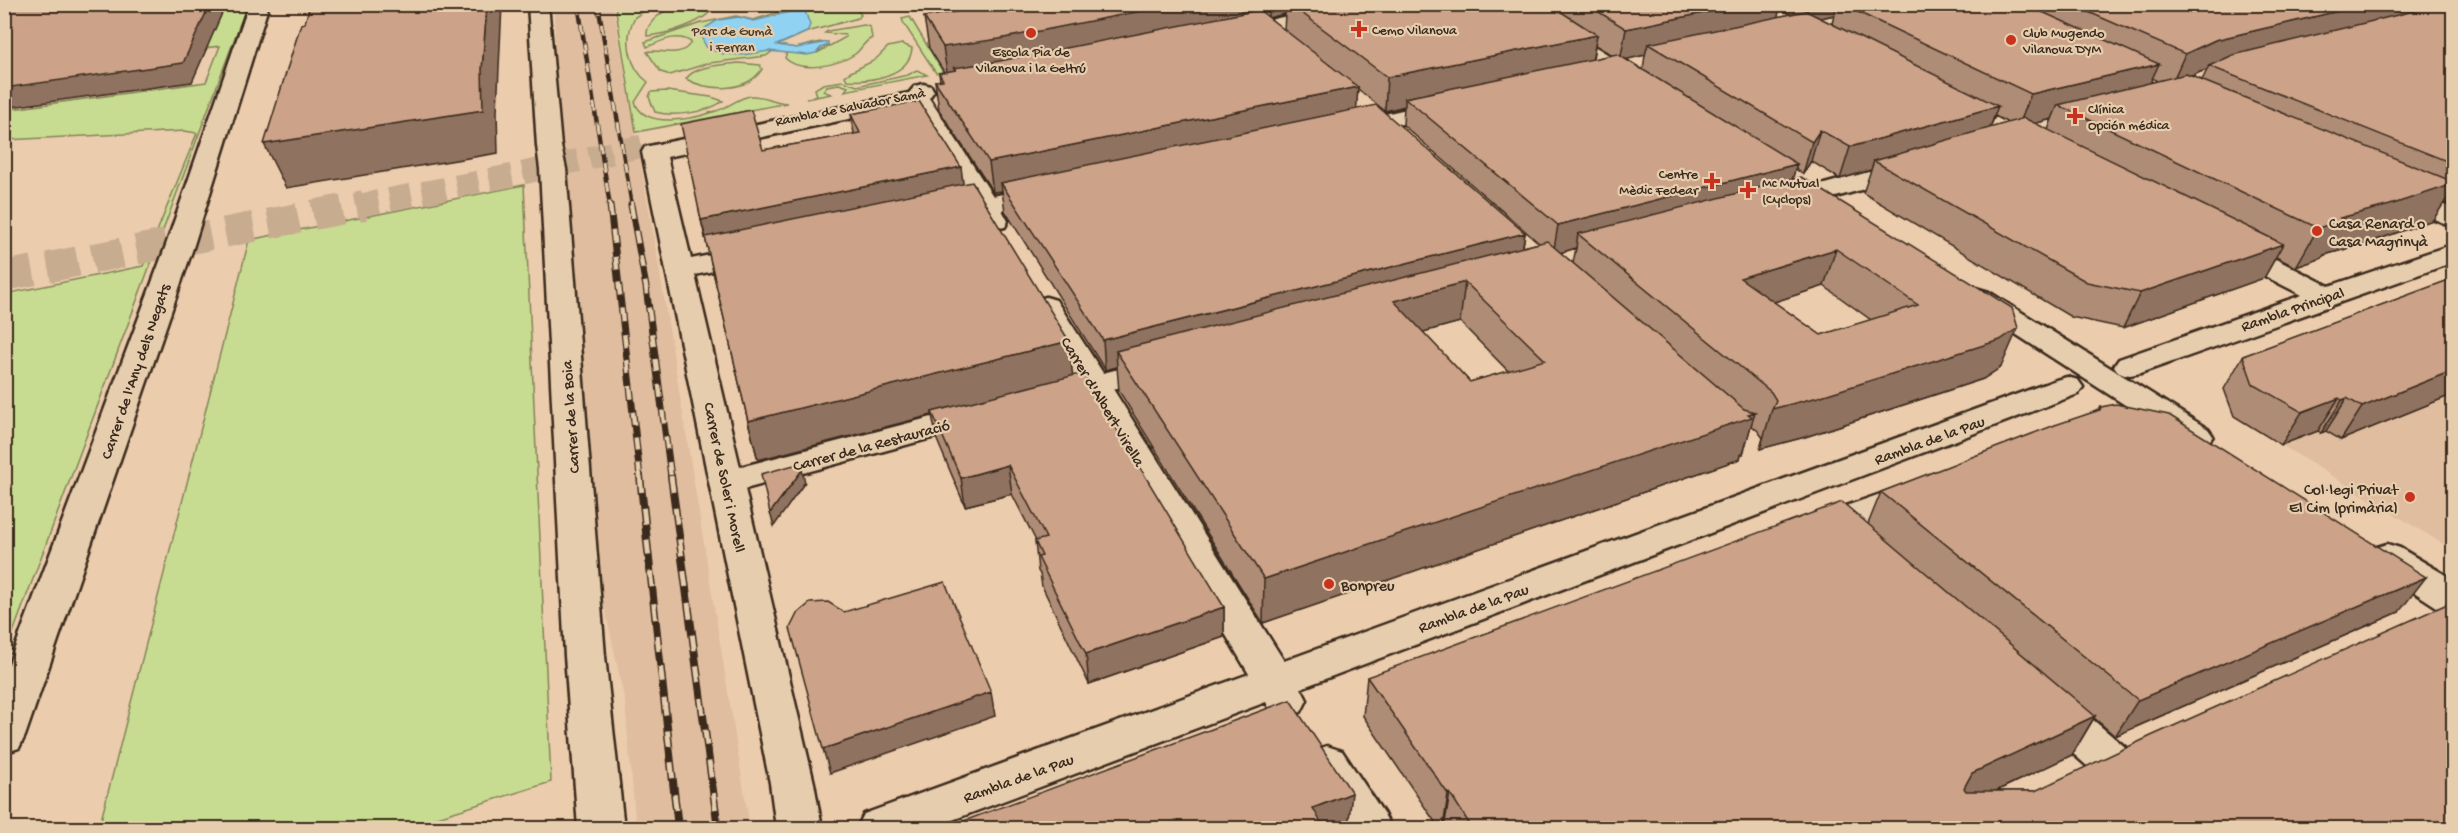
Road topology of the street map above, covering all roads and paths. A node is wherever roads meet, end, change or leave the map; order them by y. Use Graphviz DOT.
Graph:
graph roads {
  1 [pos="260,4"];
  2 [pos="538,4"];
  3 [pos="1375,4"];
  4 [pos="1512,4"];
  5 [pos="1239,10"];
  6 [pos="1264,28"];
  7 [pos="1214,38"];
  8 [pos="1289,48"];
  9 [pos="1629,67"];
  10 [pos="1589,75"];
  11 [pos="1656,94"];
  12 [pos="1473,101"];
  13 [pos="1323,135"];
  14 [pos="648,149"];
  15 [pos="1935,162"];
  16 [pos="1785,177"];
  17 [pos="2371,184"];
  18 [pos="1067,189"];
  19 [pos="1816,195"];
  20 [pos="986,206"];
  21 [pos="1762,209"];
  22 [pos="1846,214"];
  23 [pos="2451,218"];
  24 [pos="918,220"];
  25 [pos="2212,238"];
  26 [pos="1010,246"];
  27 [pos="782,248"];
  28 [pos="2454,252"];
  29 [pos="680,270"];
  30 [pos="1952,281"];
  31 [pos="1034,285"];
  32 [pos="2326,296"];
  33 [pos="1186,360"];
  34 [pos="2115,371"];
  35 [pos="1094,384"];
  36 [pos="2067,387"];
  37 [pos="2143,403"];
  38 [pos="2105,417"];
  39 [pos="2226,455"];
  40 [pos="727,482"];
  41 [pos="1938,485"];
  42 [pos="2364,542"];
  43 [pos="1878,560"];
  44 [pos="2443,609"];
  45 [pos="1275,681"];
  46 [pos="2021,683"];
  47 [pos="4,736"];
  48 [pos="2070,779"];
  49 [pos="797,815"];
  50 [pos="601,828"];
  51 [pos="880,828"];
  52 [pos="1368,828"];
  1 -- 47 [label="street, Carrer de l'Any dels Negats"];
  2 -- 50 [label="street, Carrer de la Boia"];
  3 -- 6 [label="street"];
  4 -- 9 [label="street"];
  5 -- 6 [label="street"];
  6 -- 7 [label="street"];
  6 -- 8 [label="street"];
  9 -- 10 [label="street"];
  9 -- 11 [label="street"];
  12 -- 13 [label="street"];
  14 -- 20 [label="street, Rambla de Salvador Samà"];
  14 -- 29 [label="street, Carrer de Soler i Morell"];
  15 -- 19 [label="street"];
  16 -- 19 [label="street"];
  17 -- 23 [label="street"];
  18 -- 20 [label="street"];
  19 -- 21 [label="street"];
  19 -- 22 [label="street"];
  20 -- 24 [label="street"];
  20 -- 26 [label="street"];
  25 -- 32 [label="street"];
  27 -- 29 [label="street"];
  28 -- 32 [label="street, Rambla Principal"];
  29 -- 40 [label="street, Carrer de Soler i Morell"];
  30 -- 34 [label="street"];
  31 -- 35 [label="street, Carrer d'Albert Virella"];
  32 -- 34 [label="street, Rambla Principal"];
  33 -- 35 [label="street, Carrer de la Restauració"];
  34 -- 37 [label="street"];
  35 -- 40 [label="street, Carrer de la Restauració"];
  35 -- 45 [label="street, Carrer d'Albert Virella"];
  36 -- 45 [label="street, Rambla de la Pau"];
  37 -- 38 [label="street"];
  37 -- 39 [label="street"];
  40 -- 49 [label="street, Carrer de Soler i Morell"];
  41 -- 43 [label="street"];
  42 -- 44 [label="street"];
  45 -- 51 [label="street, Rambla de la Pau"];
  45 -- 52 [label="street, Carrer d'Albert Virella"];
  46 -- 48 [label="street"];
}
